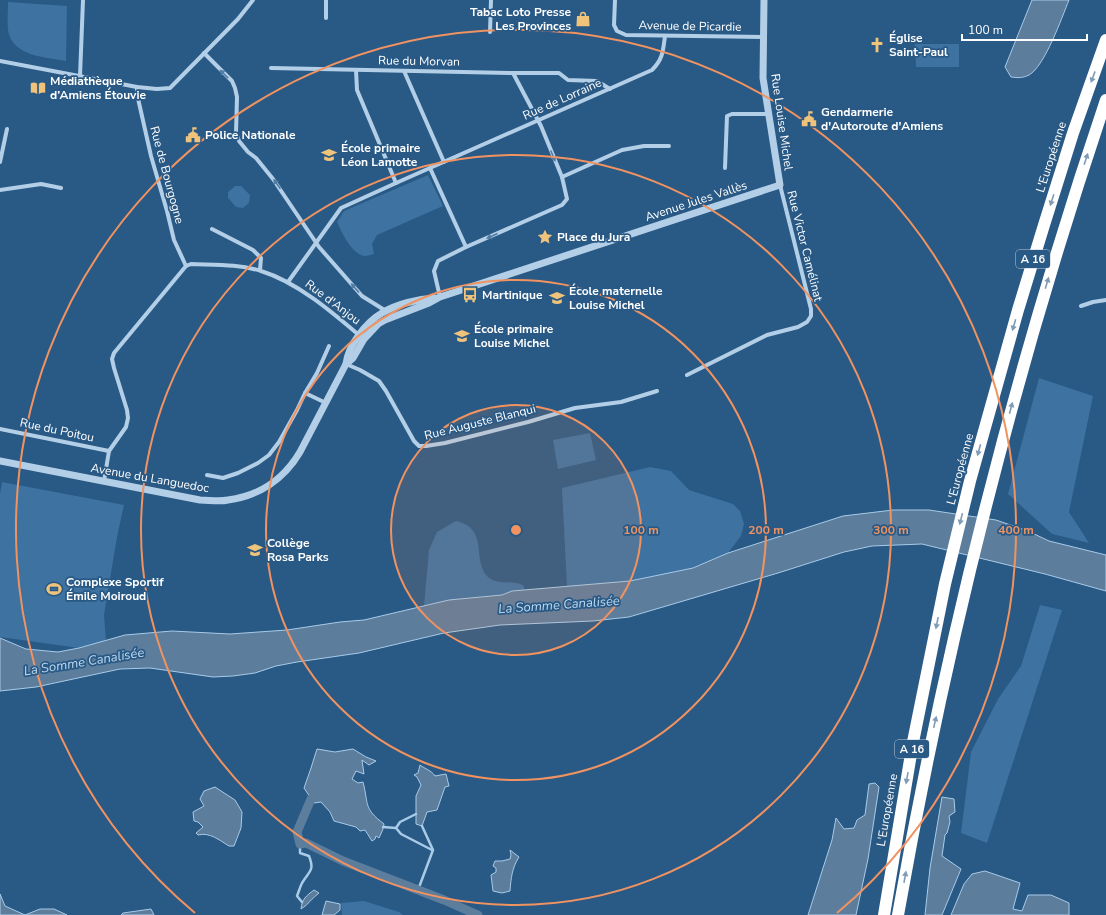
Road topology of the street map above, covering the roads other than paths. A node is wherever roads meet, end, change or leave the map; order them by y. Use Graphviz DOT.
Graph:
graph roads {
  1 [pos="83,0"];
  2 [pos="254,0"];
  3 [pos="326,0"];
  4 [pos="491,0"];
  5 [pos="615,0"];
  6 [pos="764,0"];
  7 [pos="326,18"];
  8 [pos="490,32"];
  9 [pos="665,36"];
  10 [pos="763,37"];
  11 [pos="1106,40"];
  12 [pos="204,54"];
  13 [pos="0,61"];
  14 [pos="271,68"];
  15 [pos="356,70"];
  16 [pos="404,71"];
  17 [pos="513,73"];
  18 [pos="80,76"];
  19 [pos="137,87"];
  20 [pos="610,89"];
  21 [pos="1106,100"];
  22 [pos="768,114"];
  23 [pos="538,120"];
  24 [pos="7,129"];
  25 [pos="669,146"];
  26 [pos="0,162"];
  27 [pos="444,162"];
  28 [pos="430,168"];
  29 [pos="724,168"];
  30 [pos="562,177"];
  31 [pos="396,183"];
  32 [pos="780,185"];
  33 [pos="60,188"];
  34 [pos="0,190"];
  35 [pos="212,230"];
  36 [pos="315,242"];
  37 [pos="466,247"];
  38 [pos="186,266"];
  39 [pos="260,270"];
  40 [pos="288,282"];
  41 [pos="438,297"];
  42 [pos="1106,300"];
  43 [pos="1081,306"];
  44 [pos="386,311"];
  45 [pos="376,322"];
  46 [pos="362,337"];
  47 [pos="329,346"];
  48 [pos="346,364"];
  49 [pos="686,375"];
  50 [pos="657,391"];
  51 [pos="304,393"];
  52 [pos="326,403"];
  53 [pos="0,429"];
  54 [pos="109,451"];
  55 [pos="0,461"];
  56 [pos="207,475"];
  57 [pos="104,482"];
  58 [pos="884,915"];
  59 [pos="898,915"];
  1 -- 18 [label="street"];
  2 -- 12 [label="street"];
  3 -- 7 [label="street"];
  4 -- 8 [label="street"];
  5 -- 9 [label="street, Avenue de Picardie"];
  6 -- 10 [label="street, Rue Louise Michel"];
  9 -- 10 [label="street, Avenue de Picardie"];
  9 -- 20 [label="street, Rue de Lorraine"];
  10 -- 22 [label="street, Rue Louise Michel"];
  11 -- 58 [label="highway, L'Européenne / A 16, one-way"];
  12 -- 19 [label="street"];
  36 -- 12 [label="street, one-way"];
  13 -- 18 [label="street"];
  14 -- 15 [label="street, Rue du Morvan"];
  15 -- 16 [label="street, Rue du Morvan"];
  15 -- 31 [label="street"];
  16 -- 17 [label="street, Rue du Morvan"];
  16 -- 27 [label="street"];
  17 -- 20 [label="street, Rue du Morvan"];
  17 -- 23 [label="street"];
  18 -- 19 [label="street"];
  19 -- 38 [label="street, Rue de Bourgogne"];
  20 -- 23 [label="street, Rue de Lorraine"];
  59 -- 21 [label="highway, A 16, one-way"];
  22 -- 29 [label="street"];
  22 -- 32 [label="street, Rue Louise Michel"];
  23 -- 27 [label="street, Rue de Lorraine"];
  23 -- 30 [label="street, one-way"];
  24 -- 26 [label="street"];
  25 -- 30 [label="street"];
  27 -- 28 [label="street, Rue de Lorraine"];
  28 -- 31 [label="street, Rue de Lorraine"];
  28 -- 37 [label="street"];
  30 -- 37 [label="street, one-way"];
  31 -- 36 [label="street, Rue de Lorraine"];
  32 -- 41 [label="street, Avenue Jules Vallès"];
  32 -- 49 [label="street, Rue Victor Camélinat"];
  33 -- 34 [label="street"];
  35 -- 39 [label="street"];
  36 -- 40 [label="street, Rue de Lorraine"];
  44 -- 36 [label="street, one-way"];
  37 -- 41 [label="street"];
  38 -- 39 [label="street, Rue d'Anjou"];
  38 -- 54 [label="street"];
  39 -- 40 [label="street, Rue d'Anjou"];
  40 -- 46 [label="street, Rue d'Anjou"];
  41 -- 44 [label="street, Avenue Jules Vallès"];
  41 -- 45 [label="street, Avenue Jules Vallès"];
  42 -- 43 [label="street"];
  44 -- 45 [label="street, Avenue Jules Vallès"];
  45 -- 46 [label="street, Avenue du Languedoc"];
  46 -- 48 [label="street, Avenue du Languedoc"];
  47 -- 51 [label="street"];
  48 -- 50 [label="street, Rue Auguste Blanqui"];
  48 -- 52 [label="street, Avenue du Languedoc"];
  51 -- 52 [label="street"];
  51 -- 56 [label="street"];
  52 -- 57 [label="street, Avenue du Languedoc"];
  53 -- 54 [label="street, Rue du Poitou"];
  54 -- 57 [label="street"];
  55 -- 57 [label="street, Avenue du Languedoc"];
}
